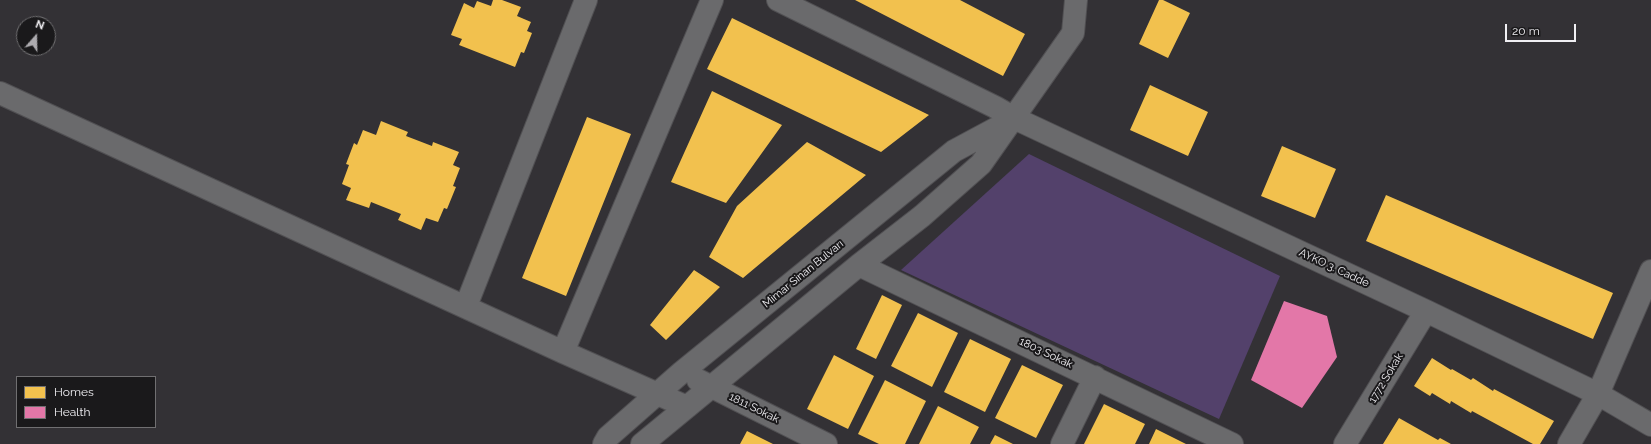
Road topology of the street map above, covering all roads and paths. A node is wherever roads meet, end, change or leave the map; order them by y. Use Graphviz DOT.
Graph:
graph roads {
  1 [pos="586,0"];
  2 [pos="712,0"];
  3 [pos="778,0"];
  4 [pos="1076,0"];
  5 [pos="0,93"];
  6 [pos="1014,118"];
  7 [pos="859,265"];
  8 [pos="1651,271"];
  9 [pos="466,306"];
  10 [pos="1426,311"];
  11 [pos="563,352"];
  12 [pos="682,372"];
  13 [pos="1095,377"];
  14 [pos="710,386"];
  15 [pos="658,394"];
  16 [pos="1598,394"];
  17 [pos="688,407"];
  18 [pos="1651,425"];
  19 [pos="1353,441"];
  20 [pos="604,444"];
  21 [pos="642,444"];
  22 [pos="826,444"];
  23 [pos="1062,444"];
  24 [pos="1232,444"];
  25 [pos="1569,444"];
  1 -- 9 [label="street"];
  2 -- 11 [label="street"];
  3 -- 6 [label="street, AYKO 3. Cadde"];
  4 -- 6 [label="street, Mimar Sinan Bulvarı"];
  5 -- 9 [label="street"];
  6 -- 7 [label="street, Mimar Sinan Bulvarı"];
  6 -- 10 [label="street, AYKO 3. Cadde"];
  6 -- 12 [label="street, Mimar Sinan Bulvarı"];
  7 -- 13 [label="street, 1803 Sokak"];
  7 -- 14 [label="street, Mimar Sinan Bulvarı"];
  8 -- 16 [label="street"];
  9 -- 11 [label="street"];
  10 -- 16 [label="street, AYKO 3. Cadde"];
  10 -- 19 [label="street, 1772 Sokak"];
  11 -- 15 [label="street"];
  12 -- 14 [label="street, 1811 Sokak"];
  12 -- 15 [label="street, Mimar Sinan Bulvarı"];
  13 -- 23 [label="street"];
  13 -- 24 [label="street, 1803 Sokak"];
  14 -- 17 [label="street, Mimar Sinan Bulvarı"];
  14 -- 22 [label="street, 1811 Sokak"];
  15 -- 17 [label="street"];
  15 -- 20 [label="street, Mimar Sinan Bulvarı"];
  16 -- 18 [label="street, AYKO 3. Cadde"];
  16 -- 25 [label="street"];
  17 -- 21 [label="street, Mimar Sinan Bulvarı"];
}
